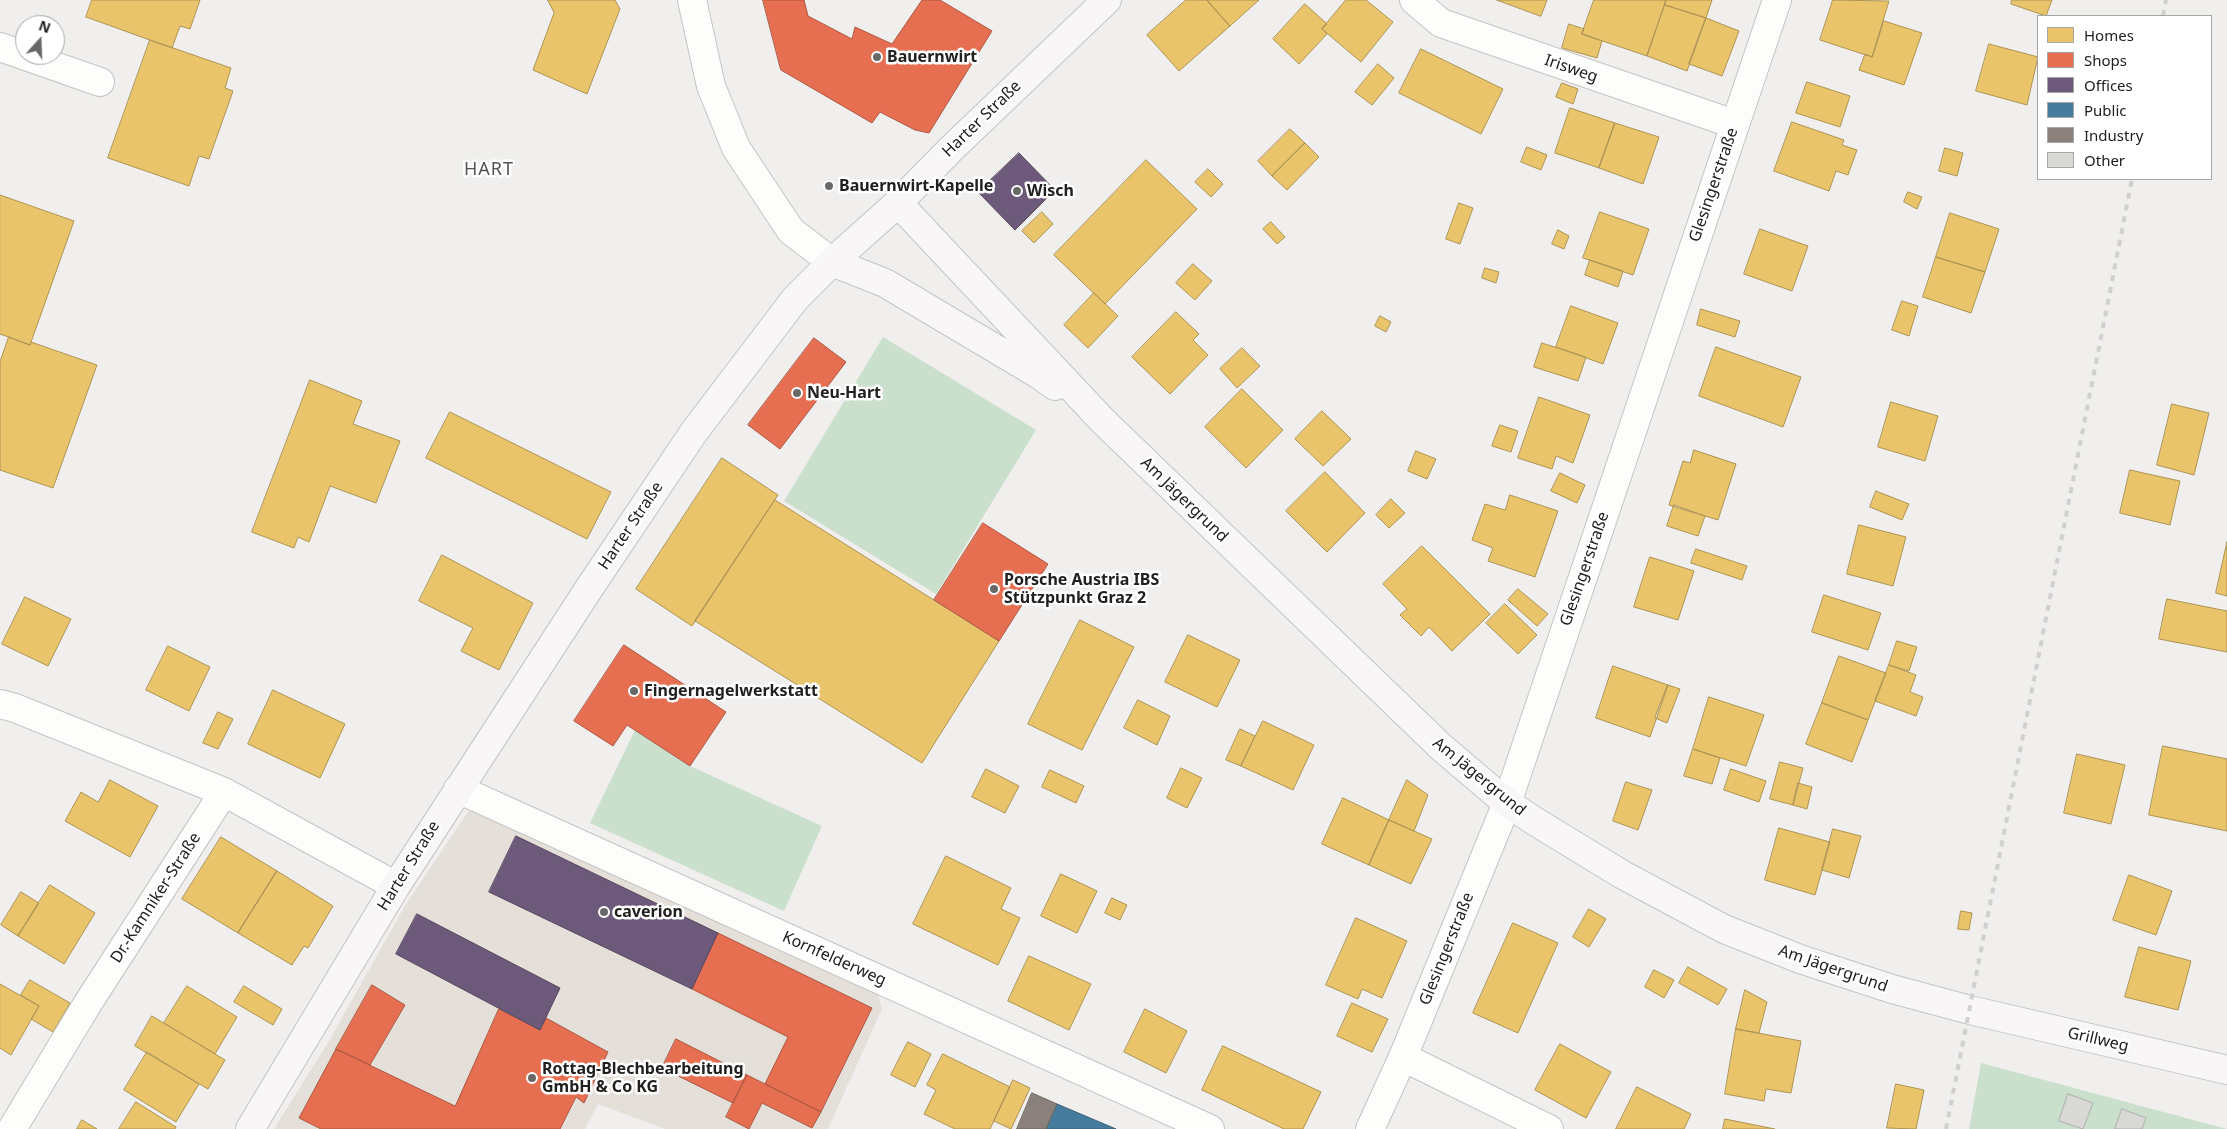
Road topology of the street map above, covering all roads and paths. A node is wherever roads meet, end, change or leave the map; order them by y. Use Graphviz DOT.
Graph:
graph roads {
  1 [pos="692,0"];
  2 [pos="1107,0"];
  3 [pos="1414,0"];
  4 [pos="1777,0"];
  5 [pos="0,47"];
  6 [pos="100,82"];
  7 [pos="1734,124"];
  8 [pos="898,203"];
  9 [pos="832,262"];
  10 [pos="1103,421"];
  11 [pos="0,704"];
  12 [pos="458,789"];
  13 [pos="224,792"];
  14 [pos="1506,803"];
  15 [pos="396,886"];
  16 [pos="1970,1010"];
  17 [pos="1403,1057"];
  18 [pos="2227,1070"];
  19 [pos="12,1129"];
  20 [pos="250,1129"];
  21 [pos="1210,1129"];
  22 [pos="1370,1129"];
  23 [pos="1549,1129"];
  1 -- 9 [label="street, Am Jägergrund"];
  2 -- 8 [label="main road, Harter Straße"];
  3 -- 7 [label="street, Irisweg"];
  4 -- 7 [label="street, Glesingerstraße"];
  5 -- 6 [label="street"];
  7 -- 14 [label="street, Glesingerstraße"];
  8 -- 9 [label="main road, Harter Straße"];
  8 -- 10 [label="main road, Am Jägergrund"];
  9 -- 10 [label="main road, Am Jägergrund"];
  9 -- 12 [label="main road, Harter Straße"];
  10 -- 14 [label="main road, Am Jägergrund"];
  11 -- 13 [label="street"];
  12 -- 15 [label="main road, Harter Straße"];
  12 -- 21 [label="street, Kornfelderweg"];
  13 -- 15 [label="street"];
  13 -- 19 [label="street, Dr.-Kamniker-Straße"];
  14 -- 16 [label="main road, Am Jägergrund"];
  14 -- 17 [label="street, Glesingerstraße"];
  15 -- 20 [label="main road, Harter Straße"];
  16 -- 18 [label="main road, Grillweg"];
  17 -- 22 [label="street, Glesingerstraße"];
  17 -- 23 [label="street"];
}
